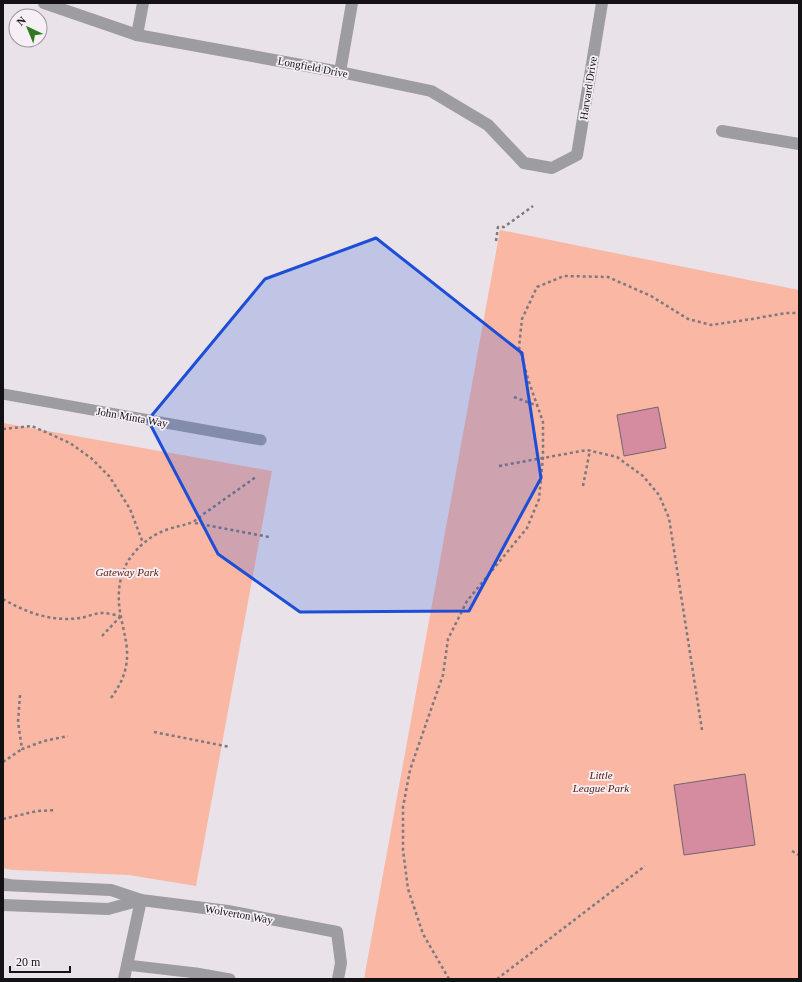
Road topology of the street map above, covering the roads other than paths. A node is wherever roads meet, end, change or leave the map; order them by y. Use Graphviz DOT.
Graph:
graph roads {
  1 [pos="44,3"];
  2 [pos="143,3"];
  3 [pos="352,3"];
  4 [pos="602,3"];
  5 [pos="138,34"];
  6 [pos="340,72"];
  7 [pos="722,131"];
  8 [pos="799,144"];
  9 [pos="561,164"];
  10 [pos="3,394"];
  11 [pos="261,440"];
  12 [pos="5,885"];
  13 [pos="141,900"];
  14 [pos="3,905"];
  15 [pos="127,966"];
  16 [pos="124,979"];
  17 [pos="230,979"];
  18 [pos="338,979"];
  1 -- 5 [label="street, Longfield Drive"];
  2 -- 5 [label="street"];
  3 -- 6 [label="street"];
  4 -- 9 [label="street, Harvard Drive"];
  5 -- 6 [label="street, Longfield Drive"];
  6 -- 9 [label="street, Longfield Drive"];
  7 -- 8 [label="street"];
  10 -- 11 [label="lane, John Minta Way"];
  12 -- 13 [label="street, Wolverton Way"];
  13 -- 14 [label="street, Wolverton Way"];
  13 -- 15 [label="street"];
  13 -- 18 [label="street, Wolverton Way"];
  15 -- 16 [label="street"];
  15 -- 17 [label="lane"];
}
